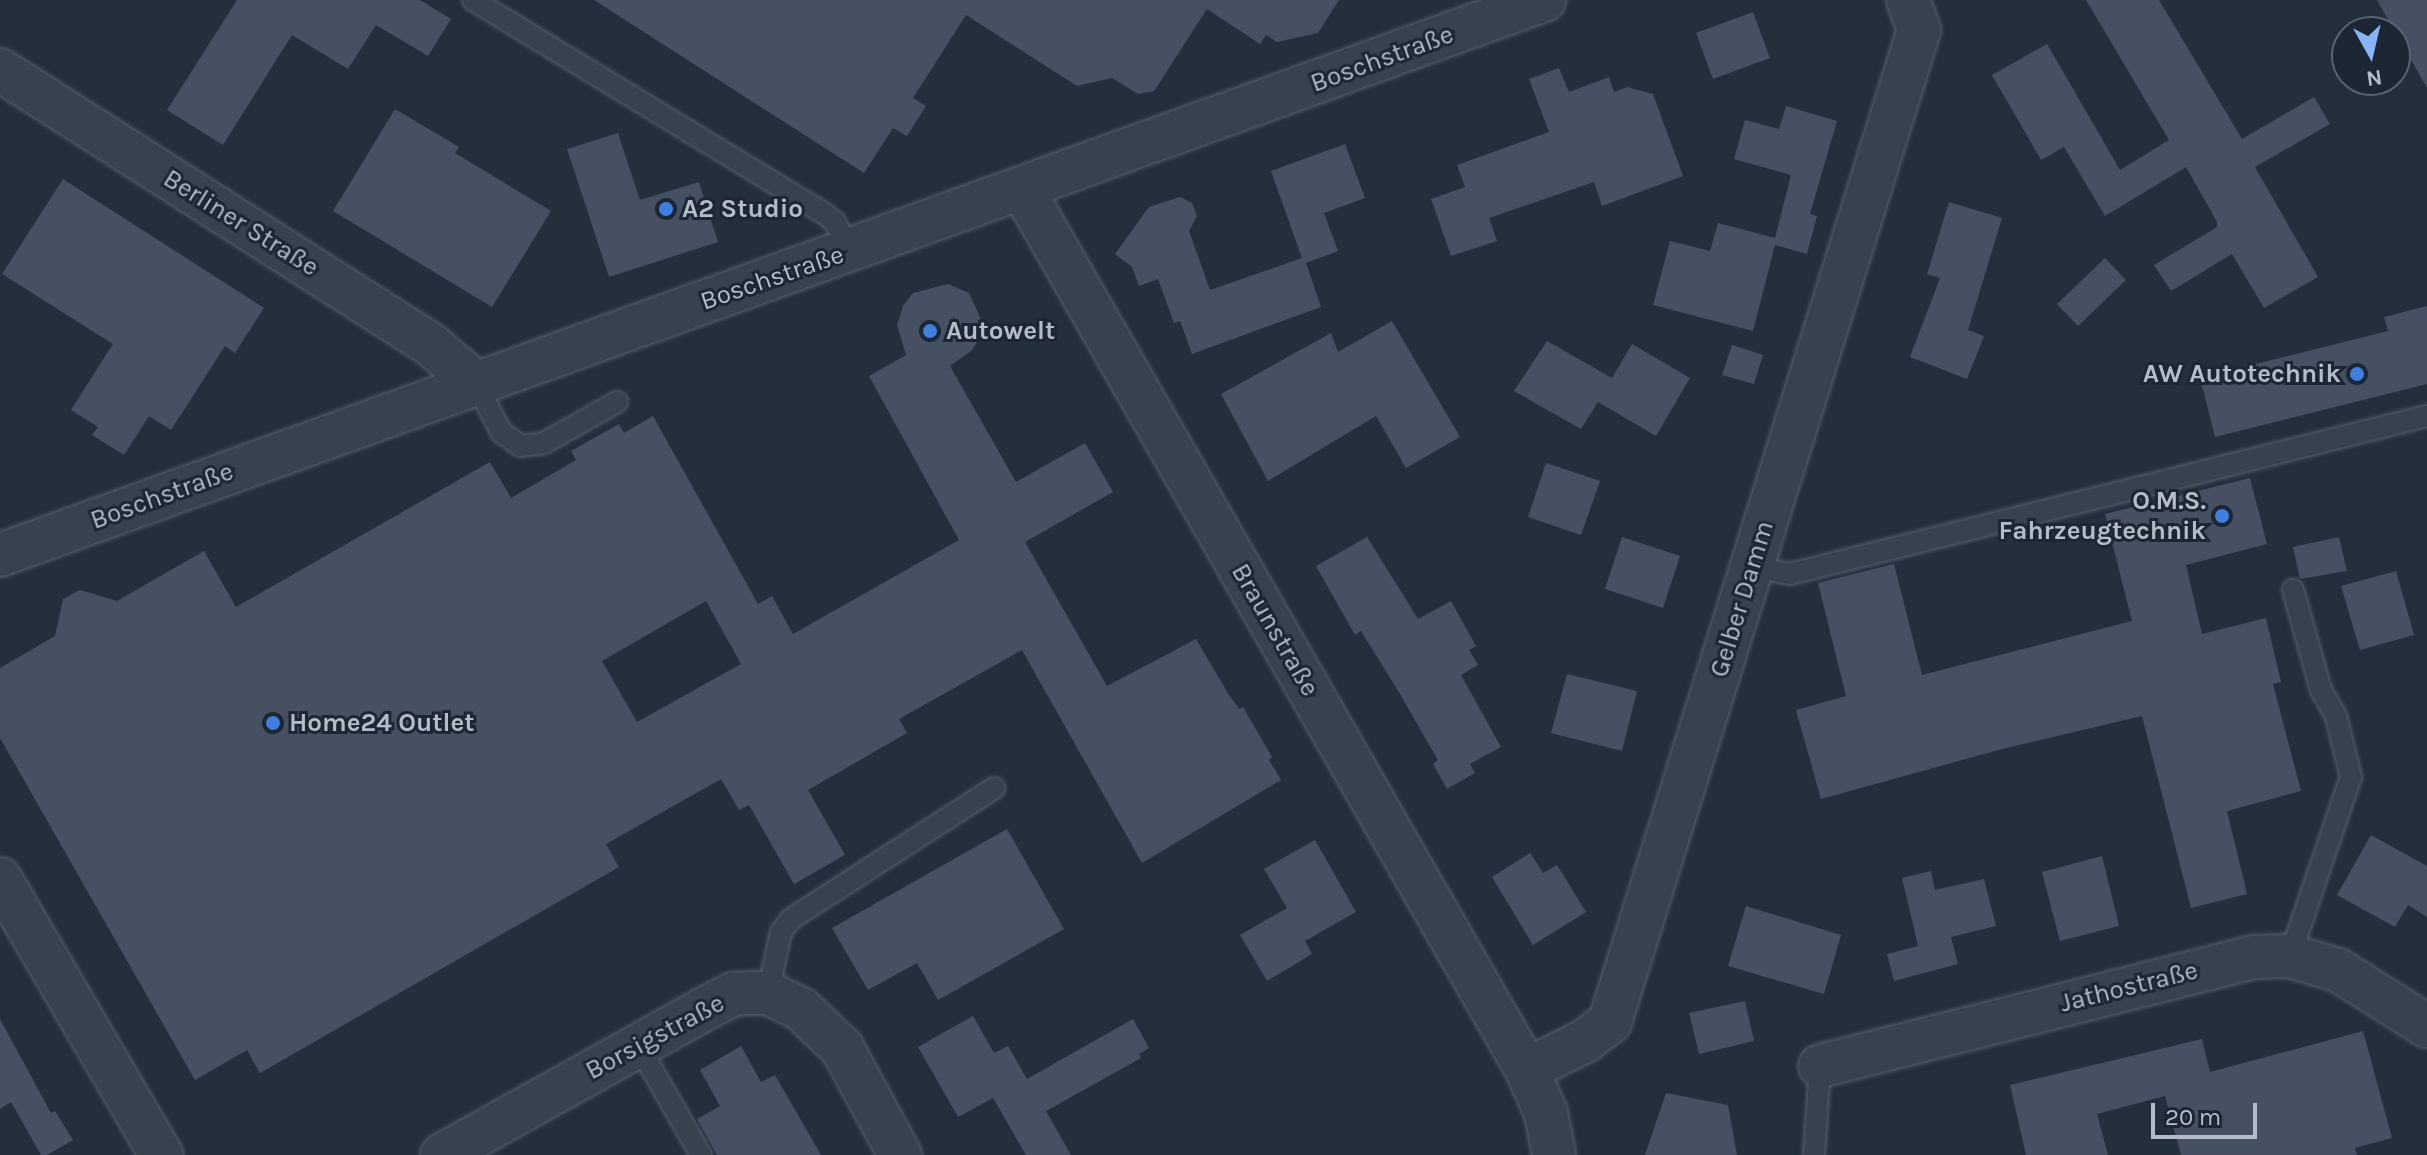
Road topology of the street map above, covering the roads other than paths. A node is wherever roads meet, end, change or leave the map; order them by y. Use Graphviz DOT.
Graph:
graph roads {
  1 [pos="473,0"];
  2 [pos="1908,0"];
  3 [pos="1513,4"];
  4 [pos="0,70"];
  5 [pos="1023,190"];
  6 [pos="850,251"];
  7 [pos="476,383"];
  8 [pos="617,402"];
  9 [pos="2427,416"];
  10 [pos="0,555"];
  11 [pos="1751,567"];
  12 [pos="2293,590"];
  13 [pos="994,788"];
  14 [pos="0,879"];
  15 [pos="2290,956"];
  16 [pos="768,993"];
  17 [pos="2427,1026"];
  18 [pos="638,1045"];
  19 [pos="1820,1066"];
  20 [pos="1527,1070"];
  21 [pos="161,1155"];
  22 [pos="442,1155"];
  23 [pos="701,1155"];
  24 [pos="900,1155"];
  25 [pos="1554,1155"];
  26 [pos="1814,1155"];
  1 -- 6 [label="lane"];
  2 -- 11 [label="street, Gelber Damm"];
  3 -- 5 [label="street, Boschstraße"];
  4 -- 7 [label="street, Berliner Straße"];
  5 -- 6 [label="street, Boschstraße"];
  5 -- 20 [label="street, Braunstraße"];
  6 -- 7 [label="street, Boschstraße"];
  7 -- 8 [label="lane"];
  7 -- 10 [label="street, Boschstraße"];
  9 -- 11 [label="lane"];
  11 -- 20 [label="street, Gelber Damm"];
  12 -- 15 [label="lane"];
  13 -- 16 [label="lane"];
  14 -- 21 [label="street"];
  15 -- 17 [label="street, Jathostraße"];
  15 -- 19 [label="street, Jathostraße"];
  16 -- 18 [label="street, Borsigstraße"];
  16 -- 24 [label="street"];
  18 -- 22 [label="street, Borsigstraße"];
  18 -- 23 [label="lane"];
  19 -- 26 [label="lane"];
  20 -- 25 [label="street"];
}
